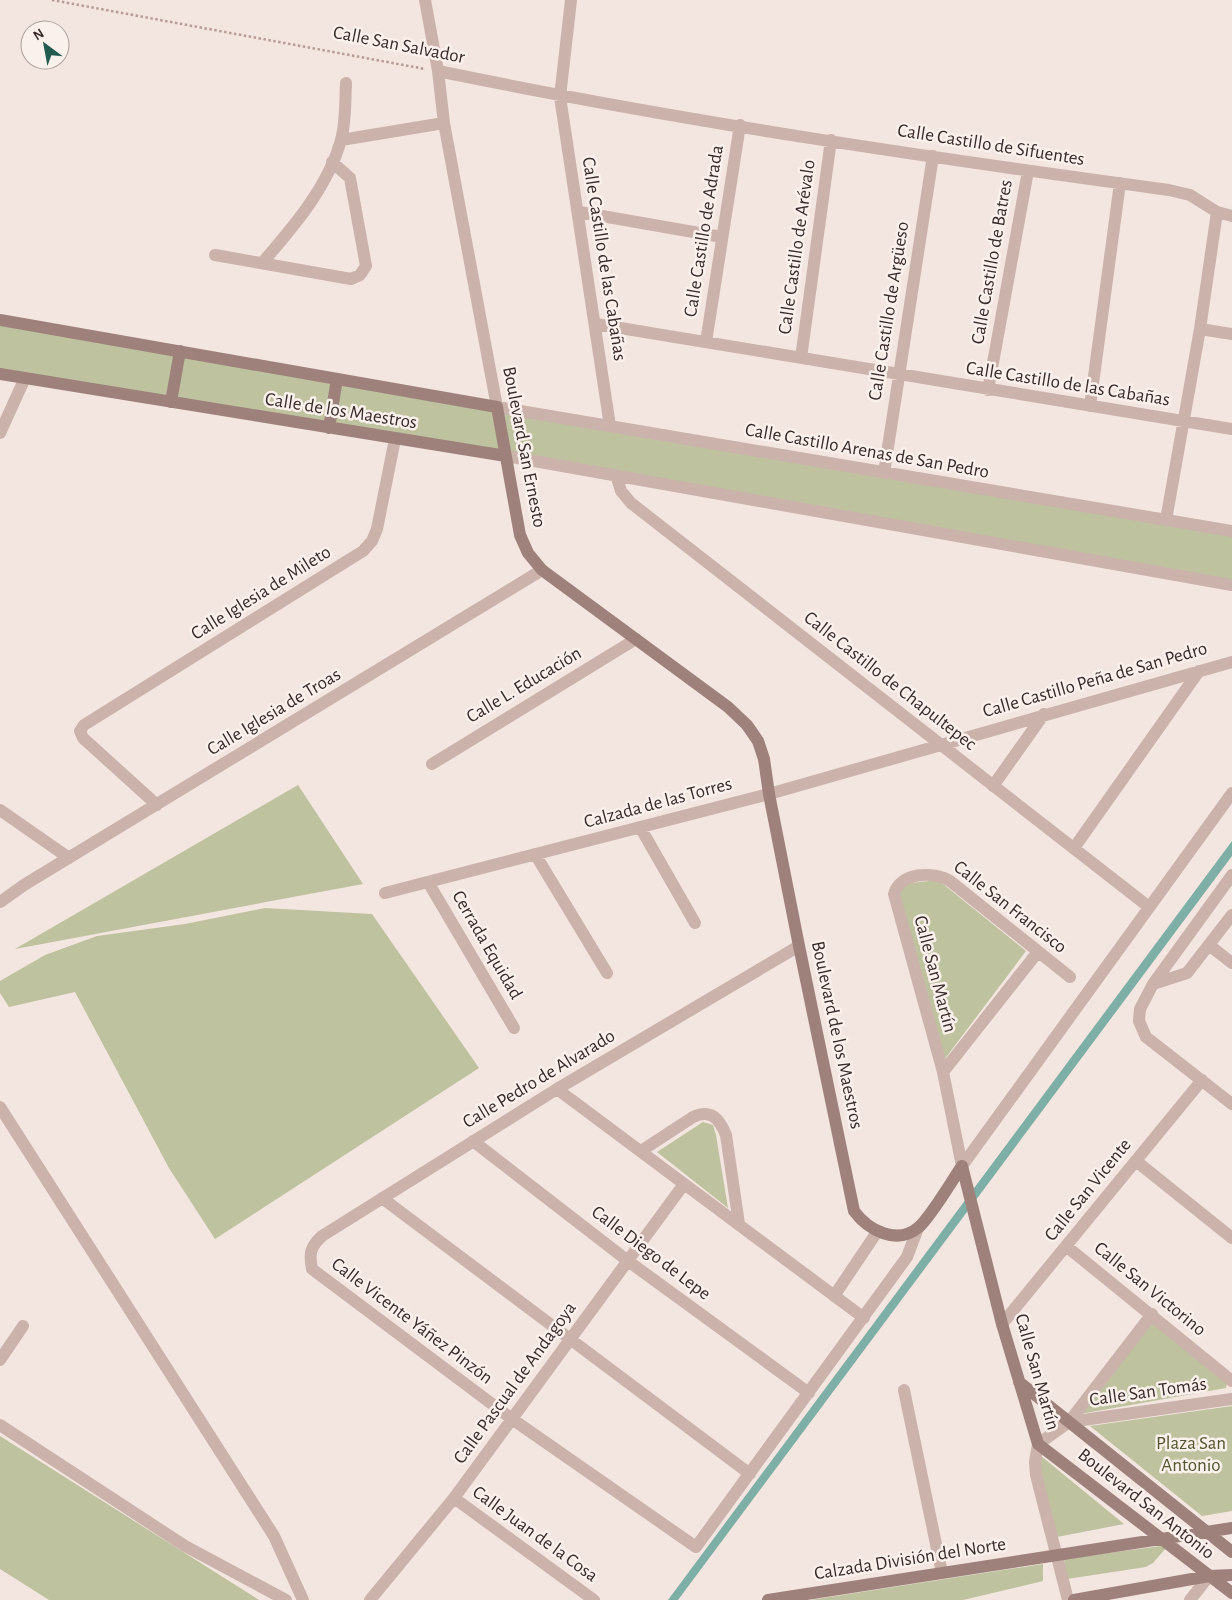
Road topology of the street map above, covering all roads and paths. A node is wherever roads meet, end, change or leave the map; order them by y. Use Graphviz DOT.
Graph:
graph roads {
  1 [pos="52,0"];
  2 [pos="425,0"];
  3 [pos="571,0"];
  4 [pos="438,71"];
  5 [pos="346,83"];
  6 [pos="560,97"];
  7 [pos="444,123"];
  8 [pos="740,125"];
  9 [pos="341,140"];
  10 [pos="831,140"];
  11 [pos="933,156"];
  12 [pos="332,162"];
  13 [pos="1028,171"];
  14 [pos="1120,183"];
  15 [pos="578,212"];
  16 [pos="1216,212"];
  17 [pos="1232,216"];
  18 [pos="722,237"];
  19 [pos="215,255"];
  20 [pos="263,262"];
  21 [pos="0,320"];
  22 [pos="596,324"];
  23 [pos="1200,329"];
  24 [pos="1232,334"];
  25 [pos="706,342"];
  26 [pos="180,351"];
  27 [pos="801,358"];
  28 [pos="0,374"];
  29 [pos="897,375"];
  30 [pos="25,378"];
  31 [pos="337,379"];
  32 [pos="988,390"];
  33 [pos="171,402"];
  34 [pos="1090,406"];
  35 [pos="497,407"];
  36 [pos="1183,421"];
  37 [pos="610,426"];
  38 [pos="329,428"];
  39 [pos="1232,430"];
  40 [pos="0,433"];
  41 [pos="395,439"];
  42 [pos="506,456"];
  43 [pos="884,473"];
  44 [pos="617,478"];
  45 [pos="1166,520"];
  46 [pos="1232,531"];
  47 [pos="542,570"];
  48 [pos="1232,585"];
  49 [pos="636,639"];
  50 [pos="1232,662"];
  51 [pos="1199,671"];
  52 [pos="1044,714"];
  53 [pos="939,744"];
  54 [pos="432,764"];
  55 [pos="993,786"];
  56 [pos="769,794"];
  57 [pos="1232,794"];
  58 [pos="157,805"];
  59 [pos="0,810"];
  60 [pos="640,827"];
  61 [pos="1074,848"];
  62 [pos="535,854"];
  63 [pos="69,858"];
  64 [pos="1232,875"];
  65 [pos="428,882"];
  66 [pos="897,884"];
  67 [pos="385,892"];
  68 [pos="0,902"];
  69 [pos="1149,907"];
  70 [pos="1232,915"];
  71 [pos="695,923"];
  72 [pos="1209,945"];
  73 [pos="799,946"];
  74 [pos="1037,953"];
  75 [pos="1232,963"];
  76 [pos="607,973"];
  77 [pos="1070,977"];
  78 [pos="1153,984"];
  79 [pos="514,1028"];
  80 [pos="943,1072"];
  81 [pos="1202,1080"];
  82 [pos="557,1089"];
  83 [pos="1232,1104"];
  84 [pos="0,1107"];
  85 [pos="473,1142"];
  86 [pos="641,1152"];
  87 [pos="1136,1161"];
  88 [pos="962,1166"];
  89 [pos="684,1184"];
  90 [pos="382,1198"];
  91 [pos="739,1224"];
  92 [pos="918,1228"];
  93 [pos="877,1232"];
  94 [pos="1232,1238"];
  95 [pos="1066,1246"];
  96 [pos="309,1256"];
  97 [pos="628,1261"];
  98 [pos="834,1296"];
  99 [pos="1152,1314"];
  100 [pos="864,1318"];
  101 [pos="1002,1324"];
  102 [pos="23,1326"];
  103 [pos="570,1340"];
  104 [pos="0,1360"];
  105 [pos="1232,1381"];
  106 [pos="1019,1382"];
  107 [pos="904,1390"];
  108 [pos="809,1393"];
  109 [pos="1232,1400"];
  110 [pos="512,1419"];
  111 [pos="1069,1422"];
  112 [pos="0,1425"];
  113 [pos="1038,1444"];
  114 [pos="750,1474"];
  115 [pos="454,1498"];
  116 [pos="1232,1528"];
  117 [pos="1207,1532"];
  118 [pos="1160,1539"];
  119 [pos="1232,1552"];
  120 [pos="1058,1554"];
  121 [pos="942,1573"];
  122 [pos="1232,1575"];
  123 [pos="1209,1576"];
  124 [pos="1232,1593"];
  125 [pos="286,1600"];
  126 [pos="303,1600"];
  127 [pos="370,1600"];
  128 [pos="594,1600"];
  129 [pos="768,1600"];
  130 [pos="1068,1600"];
  131 [pos="1074,1600"];
  132 [pos="1190,1600"];
  1 -- 4 [label="path, Calle San Salvador"];
  2 -- 4 [label="street, Boulevard San Ernesto"];
  3 -- 6 [label="street, Calle Castillo de las Cabañas"];
  4 -- 6 [label="street, Calle San Salvador"];
  4 -- 7 [label="street, Boulevard San Ernesto"];
  5 -- 9 [label="street"];
  6 -- 8 [label="street, Calle San Salvador"];
  6 -- 15 [label="street, Calle Castillo de las Cabañas"];
  7 -- 9 [label="street"];
  7 -- 35 [label="street, Boulevard San Ernesto"];
  8 -- 10 [label="street, Calle Castillo de Sifuentes"];
  8 -- 18 [label="street, Calle Castillo de Adrada"];
  9 -- 12 [label="street"];
  10 -- 11 [label="street, Calle Castillo de Sifuentes"];
  10 -- 27 [label="street, Calle Castillo de Arévalo"];
  11 -- 13 [label="street, Calle Castillo de Sifuentes"];
  11 -- 29 [label="street, Calle Castillo de Argüeso"];
  12 -- 20 [label="street"];
  12 -- 20 [label="street"];
  13 -- 14 [label="street, Calle Castillo de Sifuentes"];
  13 -- 32 [label="street, Calle Castillo de Batres"];
  14 -- 16 [label="street, Calle Castillo de Sifuentes"];
  14 -- 34 [label="street"];
  15 -- 18 [label="street"];
  15 -- 22 [label="street, Calle Castillo de las Cabañas"];
  16 -- 17 [label="street, Calle Castillo de Sifuentes"];
  16 -- 23 [label="street"];
  18 -- 25 [label="street, Calle Castillo de Adrada"];
  19 -- 20 [label="street"];
  21 -- 26 [label="main road, Calle de los Maestros"];
  22 -- 25 [label="street, Calle Castillo de Arévalo"];
  22 -- 37 [label="street, Calle Castillo de las Cabañas"];
  23 -- 24 [label="street"];
  23 -- 36 [label="street"];
  25 -- 27 [label="street, Calle Castillo de Arévalo"];
  26 -- 31 [label="main road, Calle de los Maestros"];
  26 -- 33 [label="main road"];
  27 -- 29 [label="street, Calle Castillo de Arévalo"];
  28 -- 30 [label="main road, Calle de los Maestros"];
  29 -- 32 [label="street, Calle Castillo de las Cabañas"];
  29 -- 43 [label="street, Calle Castillo de Argüeso"];
  30 -- 33 [label="main road, Calle de los Maestros"];
  30 -- 40 [label="street"];
  31 -- 35 [label="main road, Calle de los Maestros"];
  31 -- 38 [label="main road"];
  32 -- 34 [label="street, Calle Castillo de las Cabañas"];
  33 -- 38 [label="main road, Calle de los Maestros"];
  34 -- 36 [label="street, Calle Castillo de las Cabañas"];
  35 -- 37 [label="street, Calle Castillo Arenas de San Pedro"];
  35 -- 42 [label="main road, Boulevard San Ernesto"];
  36 -- 39 [label="street, Calle Castillo de las Cabañas"];
  36 -- 45 [label="street"];
  37 -- 43 [label="street, Calle Castillo Arenas de San Pedro"];
  38 -- 41 [label="main road, Calle de los Maestros"];
  41 -- 42 [label="main road, Calle de los Maestros"];
  41 -- 58 [label="street, Calle Iglesia de Mileto"];
  42 -- 44 [label="street"];
  42 -- 47 [label="main road, Boulevard San Ernesto"];
  43 -- 45 [label="street, Calle Castillo Arenas de San Pedro"];
  44 -- 48 [label="street"];
  44 -- 53 [label="street, Calle Castillo de Chapultepec"];
  45 -- 46 [label="street, Calle Castillo Arenas de San Pedro"];
  47 -- 49 [label="main road, Boulevard San Ernesto"];
  47 -- 58 [label="street, Calle Iglesia de Troas"];
  49 -- 54 [label="street, Calle L. Educación"];
  49 -- 56 [label="main road, Boulevard San Ernesto"];
  50 -- 51 [label="street, Calle Castillo Peña de San Pedro"];
  51 -- 52 [label="street, Calle Castillo Peña de San Pedro"];
  51 -- 61 [label="street"];
  52 -- 53 [label="street, Calle Castillo Peña de San Pedro"];
  52 -- 55 [label="street"];
  53 -- 55 [label="street, Calle Castillo de Chapultepec"];
  53 -- 56 [label="street, Calzada de las Torres"];
  55 -- 61 [label="street, Calle Castillo de Chapultepec"];
  56 -- 60 [label="street, Calzada de las Torres"];
  56 -- 73 [label="main road, Boulevard de los Maestros"];
  57 -- 69 [label="street"];
  58 -- 63 [label="street, Calle Iglesia de Troas"];
  59 -- 63 [label="street"];
  60 -- 62 [label="street, Calzada de las Torres"];
  60 -- 71 [label="street"];
  61 -- 69 [label="street, Calle Castillo de Chapultepec"];
  62 -- 65 [label="street, Calzada de las Torres"];
  62 -- 76 [label="street"];
  63 -- 68 [label="street, Calle Iglesia de Troas"];
  64 -- 78 [label="street"];
  65 -- 67 [label="street, Calzada de las Torres"];
  65 -- 79 [label="street, Cerrada Equidad"];
  66 -- 74 [label="street, Calle San Francisco"];
  66 -- 80 [label="street, Calle San Martín"];
  69 -- 88 [label="street"];
  70 -- 72 [label="street"];
  72 -- 75 [label="street"];
  72 -- 78 [label="street"];
  73 -- 82 [label="street, Calle Pedro de Alvarado"];
  73 -- 93 [label="main road, Boulevard de los Maestros"];
  74 -- 77 [label="street, Calle San Francisco"];
  74 -- 80 [label="street, Calle San Martín"];
  78 -- 81 [label="street"];
  80 -- 88 [label="street"];
  81 -- 83 [label="street"];
  81 -- 87 [label="street, Calle San Vicente"];
  82 -- 85 [label="street, Calle Pedro de Alvarado"];
  82 -- 86 [label="street"];
  84 -- 126 [label="street"];
  85 -- 90 [label="street, Calle Pedro de Alvarado"];
  85 -- 97 [label="street, Calle Diego de Lepe"];
  86 -- 89 [label="street"];
  86 -- 91 [label="street"];
  87 -- 94 [label="street"];
  87 -- 95 [label="street, Calle San Vicente"];
  88 -- 92 [label="main road"];
  88 -- 101 [label="main road, Calle San Martín"];
  89 -- 91 [label="street"];
  89 -- 97 [label="street, Calle Pascual de Andagoya"];
  90 -- 96 [label="street, Calle Pedro de Alvarado"];
  90 -- 103 [label="street"];
  91 -- 98 [label="street"];
  92 -- 93 [label="main road"];
  92 -- 100 [label="street"];
  93 -- 98 [label="street"];
  95 -- 99 [label="street, Calle San Victorino"];
  95 -- 101 [label="street, Calle San Vicente"];
  96 -- 110 [label="street, Calle Vicente Yáñez Pinzón"];
  97 -- 103 [label="street, Calle Pascual de Andagoya"];
  97 -- 108 [label="street, Calle Diego de Lepe"];
  98 -- 100 [label="street"];
  99 -- 105 [label="street, Calle San Victorino"];
  99 -- 111 [label="street"];
  100 -- 108 [label="street"];
  101 -- 106 [label="main road, Calle San Martín"];
  102 -- 104 [label="street"];
  103 -- 110 [label="street, Calle Pascual de Andagoya"];
  103 -- 114 [label="street"];
  106 -- 111 [label="main road, Boulevard San Antonio"];
  106 -- 113 [label="main road, Calle San Martín"];
  107 -- 121 [label="street"];
  108 -- 114 [label="street"];
  109 -- 111 [label="street, Calle San Tomás"];
  110 -- 114 [label="street, Calle Vicente Yáñez Pinzón"];
  110 -- 115 [label="street, Calle Pascual de Andagoya"];
  111 -- 113 [label="street"];
  111 -- 117 [label="main road, Boulevard San Antonio"];
  112 -- 125 [label="street"];
  113 -- 118 [label="main road, Boulevard San Antonio"];
  113 -- 120 [label="street, Calle San Martín"];
  115 -- 127 [label="street, Calle Pascual de Andagoya"];
  115 -- 128 [label="street, Calle Juan de la Cosa"];
  116 -- 117 [label="main road, Calzada División del Norte"];
  117 -- 118 [label="main road, Calzada División del Norte"];
  117 -- 119 [label="main road, Boulevard San Antonio"];
  118 -- 120 [label="main road, Calzada División del Norte"];
  118 -- 123 [label="main road, Boulevard San Antonio"];
  120 -- 121 [label="main road, Calzada División del Norte"];
  120 -- 130 [label="street, Calle San Martín"];
  121 -- 129 [label="main road, Calzada División del Norte"];
  122 -- 123 [label="main road"];
  123 -- 124 [label="main road, Boulevard San Antonio"];
  123 -- 131 [label="main road"];
  123 -- 132 [label="street"];
}
